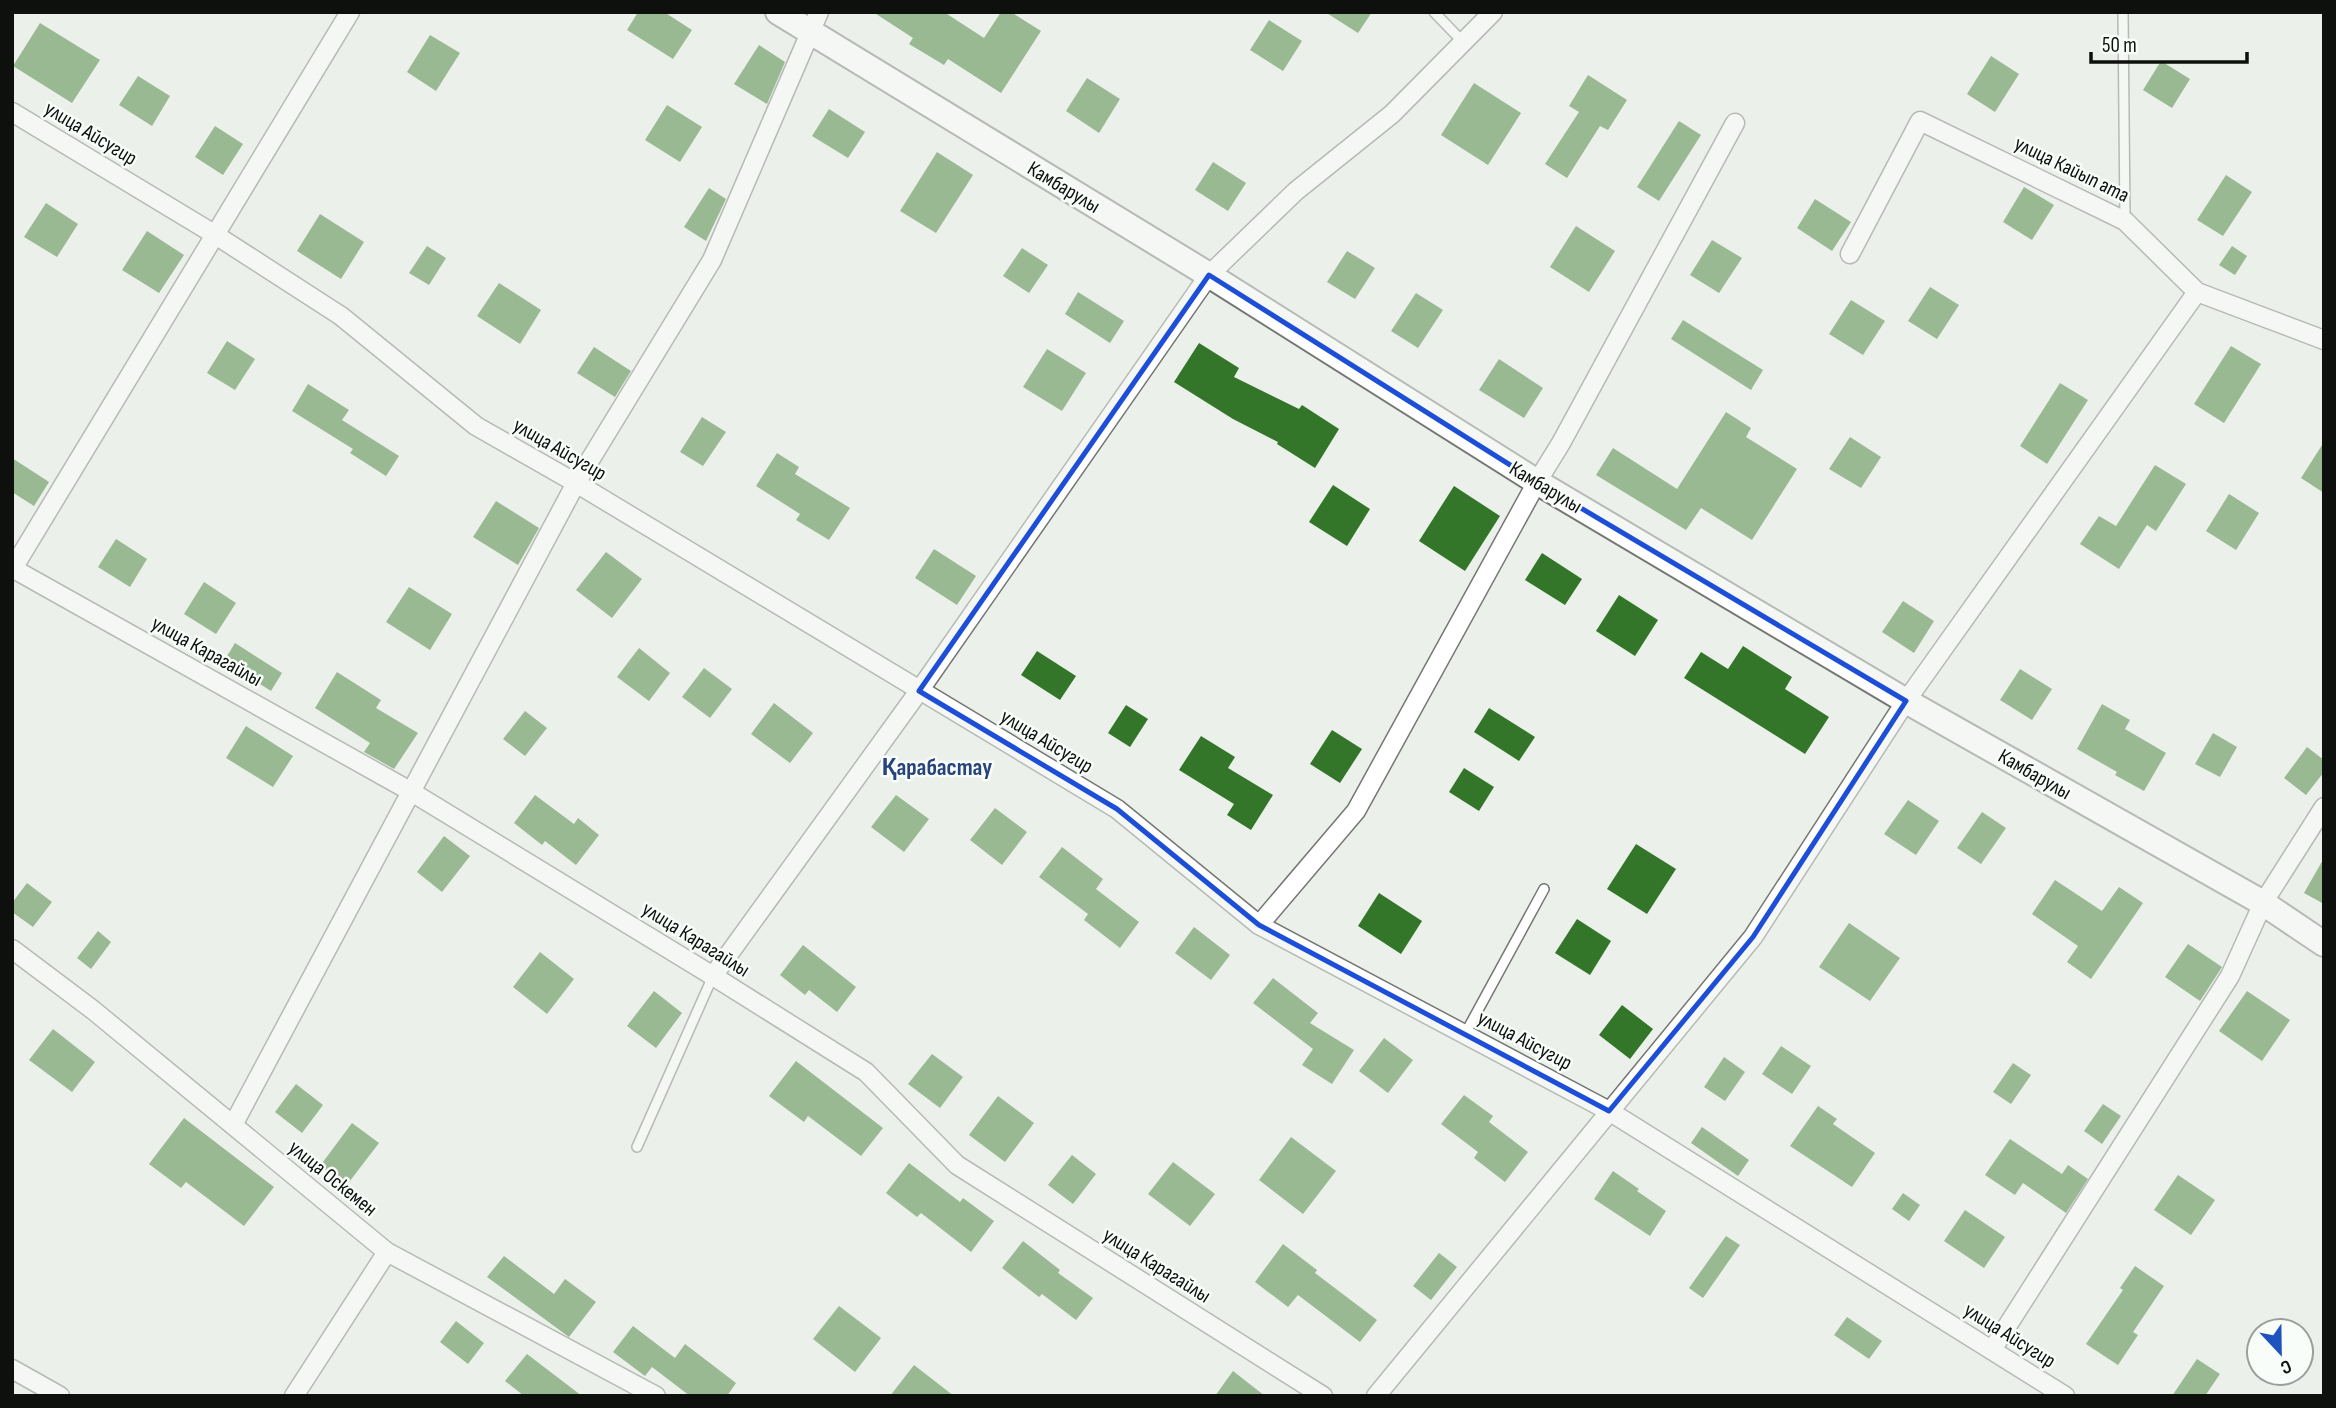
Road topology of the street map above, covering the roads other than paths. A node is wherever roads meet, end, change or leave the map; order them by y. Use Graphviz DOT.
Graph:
graph roads {
  1 [pos="350,12"];
  2 [pos="778,12"];
  3 [pos="1434,12"];
  4 [pos="1493,12"];
  5 [pos="2123,12"];
  6 [pos="814,22"];
  7 [pos="1463,42"];
  8 [pos="12,112"];
  9 [pos="1735,123"];
  10 [pos="2125,221"];
  11 [pos="214,234"];
  12 [pos="1850,254"];
  13 [pos="1209,275"];
  14 [pos="2196,292"];
  15 [pos="2324,340"];
  16 [pos="1536,482"];
  17 [pos="576,483"];
  18 [pos="13,569"];
  19 [pos="919,691"];
  20 [pos="1906,701"];
  21 [pos="410,791"];
  22 [pos="2324,807"];
  23 [pos="1544,889"];
  24 [pos="2263,904"];
  25 [pos="1259,925"];
  26 [pos="2324,944"];
  27 [pos="12,949"];
  28 [pos="713,976"];
  29 [pos="1465,1034"];
  30 [pos="1609,1111"];
  31 [pos="233,1125"];
  32 [pos="637,1147"];
  33 [pos="387,1252"];
  34 [pos="1992,1350"];
  35 [pos="12,1369"];
  36 [pos="60,1396"];
  37 [pos="294,1396"];
  38 [pos="656,1396"];
  39 [pos="1323,1396"];
  40 [pos="1376,1396"];
  41 [pos="2065,1396"];
  1 -- 11 [label="street"];
  2 -- 6 [label="street, Камбарулы"];
  3 -- 7 [label="lane"];
  4 -- 7 [label="street"];
  5 -- 10 [label="lane"];
  6 -- 13 [label="street, Камбарулы"];
  6 -- 17 [label="street"];
  7 -- 13 [label="street"];
  8 -- 11 [label="street, улица Айсугир"];
  9 -- 16 [label="street"];
  10 -- 12 [label="street, улица Кайып ата"];
  10 -- 14 [label="street, улица Кайып ата"];
  11 -- 17 [label="street, улица Айсугир"];
  11 -- 18 [label="street"];
  13 -- 16 [label="street, Камбарулы"];
  13 -- 19 [label="street"];
  14 -- 15 [label="street, улица Кайып ата"];
  14 -- 20 [label="street"];
  16 -- 20 [label="street, Камбарулы"];
  16 -- 25 [label="street"];
  17 -- 19 [label="street, улица Айсугир"];
  17 -- 21 [label="street"];
  18 -- 21 [label="street, улица Карагайлы"];
  19 -- 25 [label="street, улица Айсугир"];
  19 -- 28 [label="street"];
  20 -- 24 [label="street, Камбарулы"];
  20 -- 30 [label="street"];
  21 -- 28 [label="street, улица Карагайлы"];
  21 -- 31 [label="street"];
  22 -- 24 [label="street"];
  23 -- 29 [label="lane"];
  24 -- 26 [label="street, Камбарулы"];
  24 -- 34 [label="street"];
  25 -- 29 [label="street, улица Айсугир"];
  27 -- 31 [label="street, улица Оскемен"];
  28 -- 32 [label="lane"];
  28 -- 39 [label="street, улица Карагайлы"];
  29 -- 30 [label="street, улица Айсугир"];
  30 -- 34 [label="street, улица Айсугир"];
  30 -- 40 [label="street"];
  31 -- 33 [label="street, улица Оскемен"];
  33 -- 37 [label="street"];
  33 -- 38 [label="street, улица Оскемен"];
  34 -- 41 [label="street, улица Айсугир"];
  35 -- 36 [label="street"];
}
